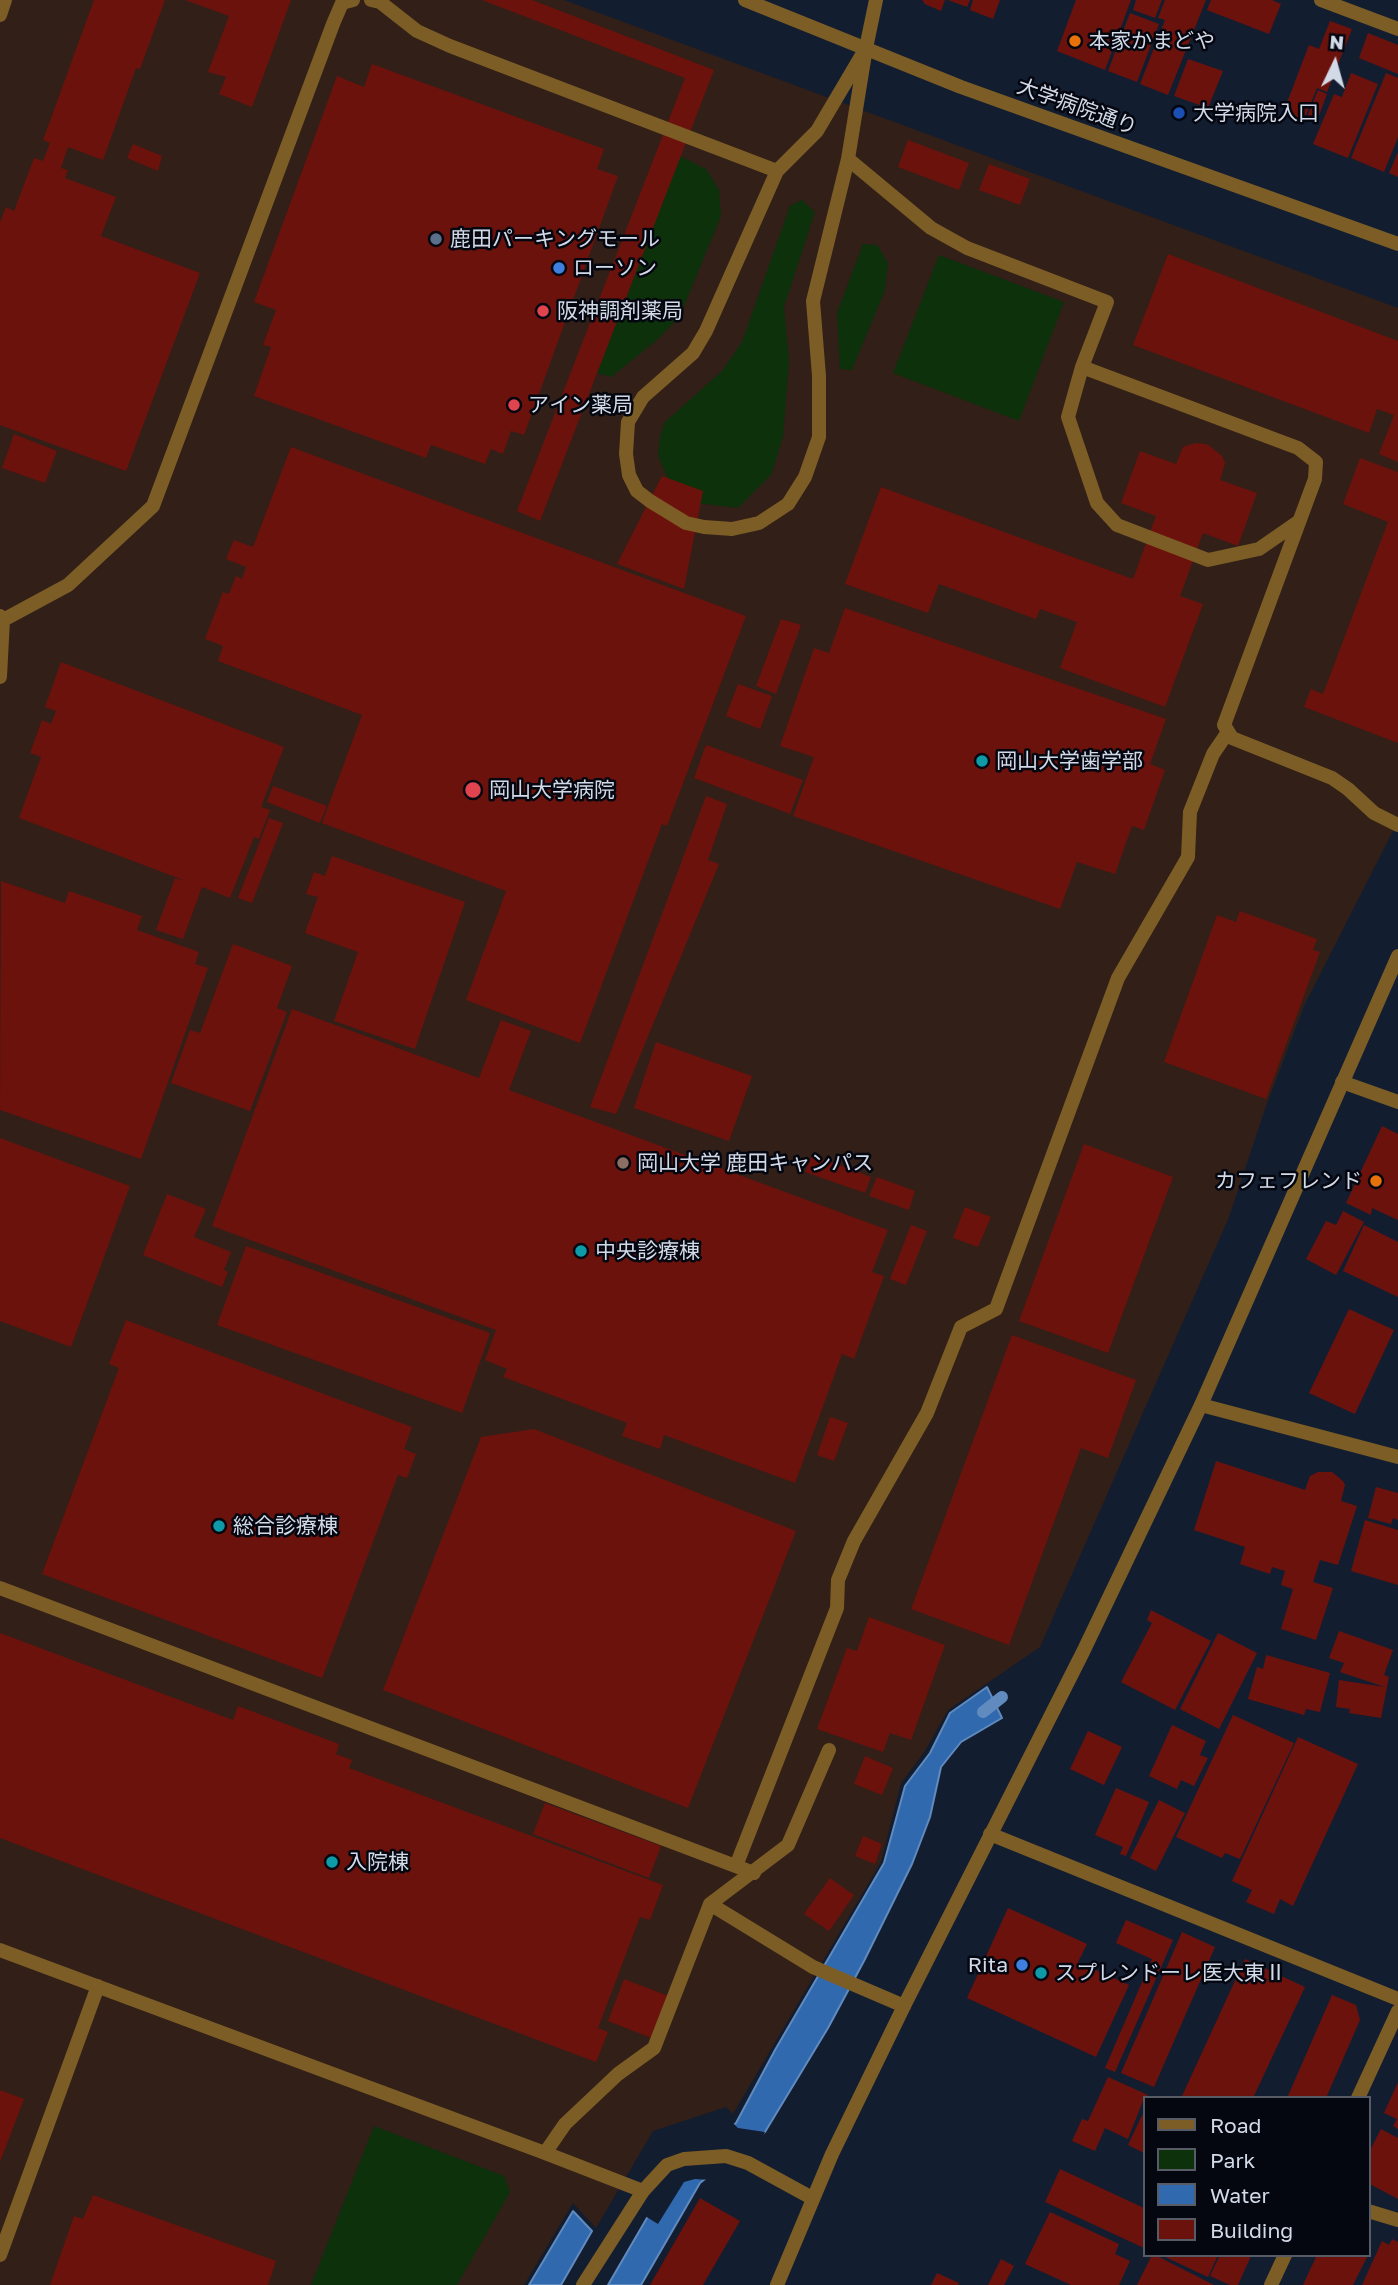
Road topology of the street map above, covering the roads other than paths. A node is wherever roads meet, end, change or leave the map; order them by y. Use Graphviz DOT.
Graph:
graph roads {
  1 [pos="5,0"];
  2 [pos="353,0"];
  3 [pos="371,0"];
  4 [pos="745,0"];
  5 [pos="876,0"];
  6 [pos="1321,0"];
  7 [pos="0,15"];
  8 [pos="1398,29"];
  9 [pos="866,48"];
  10 [pos="848,159"];
  11 [pos="777,171"];
  12 [pos="1398,244"];
  13 [pos="1082,367"];
  14 [pos="1298,523"];
  15 [pos="1,618"];
  16 [pos="0,677"];
  17 [pos="1228,732"];
  18 [pos="1398,825"];
  19 [pos="1398,956"];
  20 [pos="1342,1082"];
  21 [pos="1398,1102"];
  22 [pos="1201,1405"];
  23 [pos="1398,1457"];
  24 [pos="0,1588"];
  25 [pos="829,1750"];
  26 [pos="990,1834"];
  27 [pos="736,1866"];
  28 [pos="754,1873"];
  29 [pos="710,1904"];
  30 [pos="0,1951"];
  31 [pos="98,1986"];
  32 [pos="1398,1999"];
  33 [pos="904,2006"];
  34 [pos="1398,2011"];
  35 [pos="1359,2096"];
  36 [pos="545,2153"];
  37 [pos="643,2191"];
  38 [pos="812,2198"];
  39 [pos="1370,2212"];
  40 [pos="1398,2220"];
  41 [pos="0,2255"];
  42 [pos="1284,2257"];
  43 [pos="583,2285"];
  44 [pos="777,2285"];
  45 [pos="1271,2285"];
  1 -- 7 [label="street"];
  2 -- 15 [label="street"];
  3 -- 11 [label="street"];
  4 -- 9 [label="street, 大学病院通り"];
  5 -- 9 [label="street"];
  6 -- 8 [label="street"];
  9 -- 10 [label="street"];
  9 -- 11 [label="street"];
  9 -- 12 [label="street, 大学病院通り"];
  10 -- 11 [label="street"];
  10 -- 13 [label="street"];
  13 -- 14 [label="street"];
  13 -- 14 [label="street"];
  14 -- 17 [label="street"];
  15 -- 16 [label="street"];
  17 -- 18 [label="street"];
  17 -- 27 [label="street"];
  19 -- 20 [label="street"];
  20 -- 21 [label="street"];
  20 -- 22 [label="street"];
  22 -- 23 [label="street"];
  22 -- 26 [label="street"];
  24 -- 27 [label="street"];
  25 -- 28 [label="street"];
  26 -- 32 [label="street"];
  26 -- 33 [label="street"];
  27 -- 28 [label="street"];
  28 -- 29 [label="street"];
  29 -- 33 [label="street"];
  29 -- 36 [label="street"];
  30 -- 31 [label="street"];
  31 -- 36 [label="street"];
  31 -- 41 [label="street"];
  33 -- 38 [label="street"];
  34 -- 35 [label="street"];
  36 -- 37 [label="street"];
  37 -- 38 [label="street"];
  37 -- 43 [label="street"];
  38 -- 44 [label="street"];
  39 -- 40 [label="street"];
  42 -- 45 [label="street"];
}
